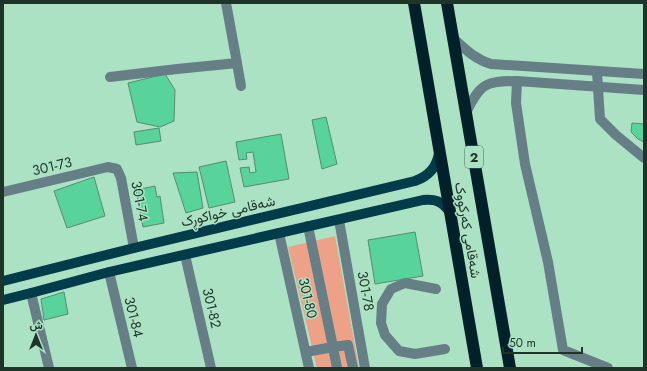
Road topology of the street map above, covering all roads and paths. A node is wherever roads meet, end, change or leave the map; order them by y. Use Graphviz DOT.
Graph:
graph roads {
  1 [pos="226,3"];
  2 [pos="414,3"];
  3 [pos="447,3"];
  4 [pos="454,39"];
  5 [pos="237,63"];
  6 [pos="570,70"];
  7 [pos="597,72"];
  8 [pos="644,74"];
  9 [pos="110,77"];
  10 [pos="517,81"];
  11 [pos="570,85"];
  12 [pos="241,86"];
  13 [pos="598,87"];
  14 [pos="644,90"];
  15 [pos="466,113"];
  16 [pos="438,147"];
  17 [pos="644,158"];
  18 [pos="108,167"];
  19 [pos="3,192"];
  20 [pos="449,211"];
  21 [pos="338,220"];
  22 [pos="308,226"];
  23 [pos="279,233"];
  24 [pos="134,248"];
  25 [pos="185,255"];
  26 [pos="109,272"];
  27 [pos="3,281"];
  28 [pos="436,289"];
  29 [pos="31,294"];
  30 [pos="3,300"];
  31 [pos="333,347"];
  32 [pos="445,349"];
  33 [pos="306,352"];
  34 [pos="49,368"];
  35 [pos="132,368"];
  36 [pos="211,368"];
  37 [pos="309,368"];
  38 [pos="337,368"];
  39 [pos="352,368"];
  40 [pos="365,368"];
  41 [pos="477,368"];
  42 [pos="510,368"];
  43 [pos="608,368"];
  1 -- 5 [label="street"];
  2 -- 16 [label="highway, شەقامی کەرکووک"];
  3 -- 4 [label="highway, شەقامی کەرکووک / 2"];
  4 -- 6 [label="street"];
  4 -- 15 [label="highway, شەقامی کەرکووک / 2"];
  5 -- 9 [label="street"];
  5 -- 12 [label="street"];
  6 -- 7 [label="street"];
  6 -- 11 [label="street"];
  7 -- 8 [label="street"];
  7 -- 13 [label="street"];
  10 -- 11 [label="street"];
  10 -- 15 [label="street"];
  10 -- 43 [label="street"];
  11 -- 13 [label="street"];
  13 -- 14 [label="street"];
  13 -- 17 [label="street"];
  15 -- 42 [label="highway, شەقامی کەرکووک / 2"];
  16 -- 20 [label="highway, شەقامی کەرکووک"];
  16 -- 24 [label="main road, شەقامی خواکوڕک"];
  18 -- 19 [label="street, 301-73"];
  18 -- 24 [label="street, 301-74"];
  20 -- 21 [label="main road"];
  20 -- 41 [label="highway, شەقامی کەرکووک"];
  21 -- 22 [label="main road"];
  21 -- 40 [label="street, 301-78"];
  22 -- 23 [label="main road"];
  22 -- 31 [label="street"];
  23 -- 25 [label="main road"];
  23 -- 33 [label="street, 301-80"];
  24 -- 27 [label="main road, شەقامی خواکوڕک"];
  25 -- 26 [label="main road"];
  25 -- 36 [label="street, 301-82"];
  26 -- 29 [label="main road"];
  26 -- 35 [label="street, 301-84"];
  28 -- 32 [label="street"];
  29 -- 30 [label="main road"];
  29 -- 34 [label="street"];
  31 -- 33 [label="street"];
  31 -- 38 [label="street"];
  31 -- 39 [label="street"];
  33 -- 37 [label="street, 301-80"];
}
